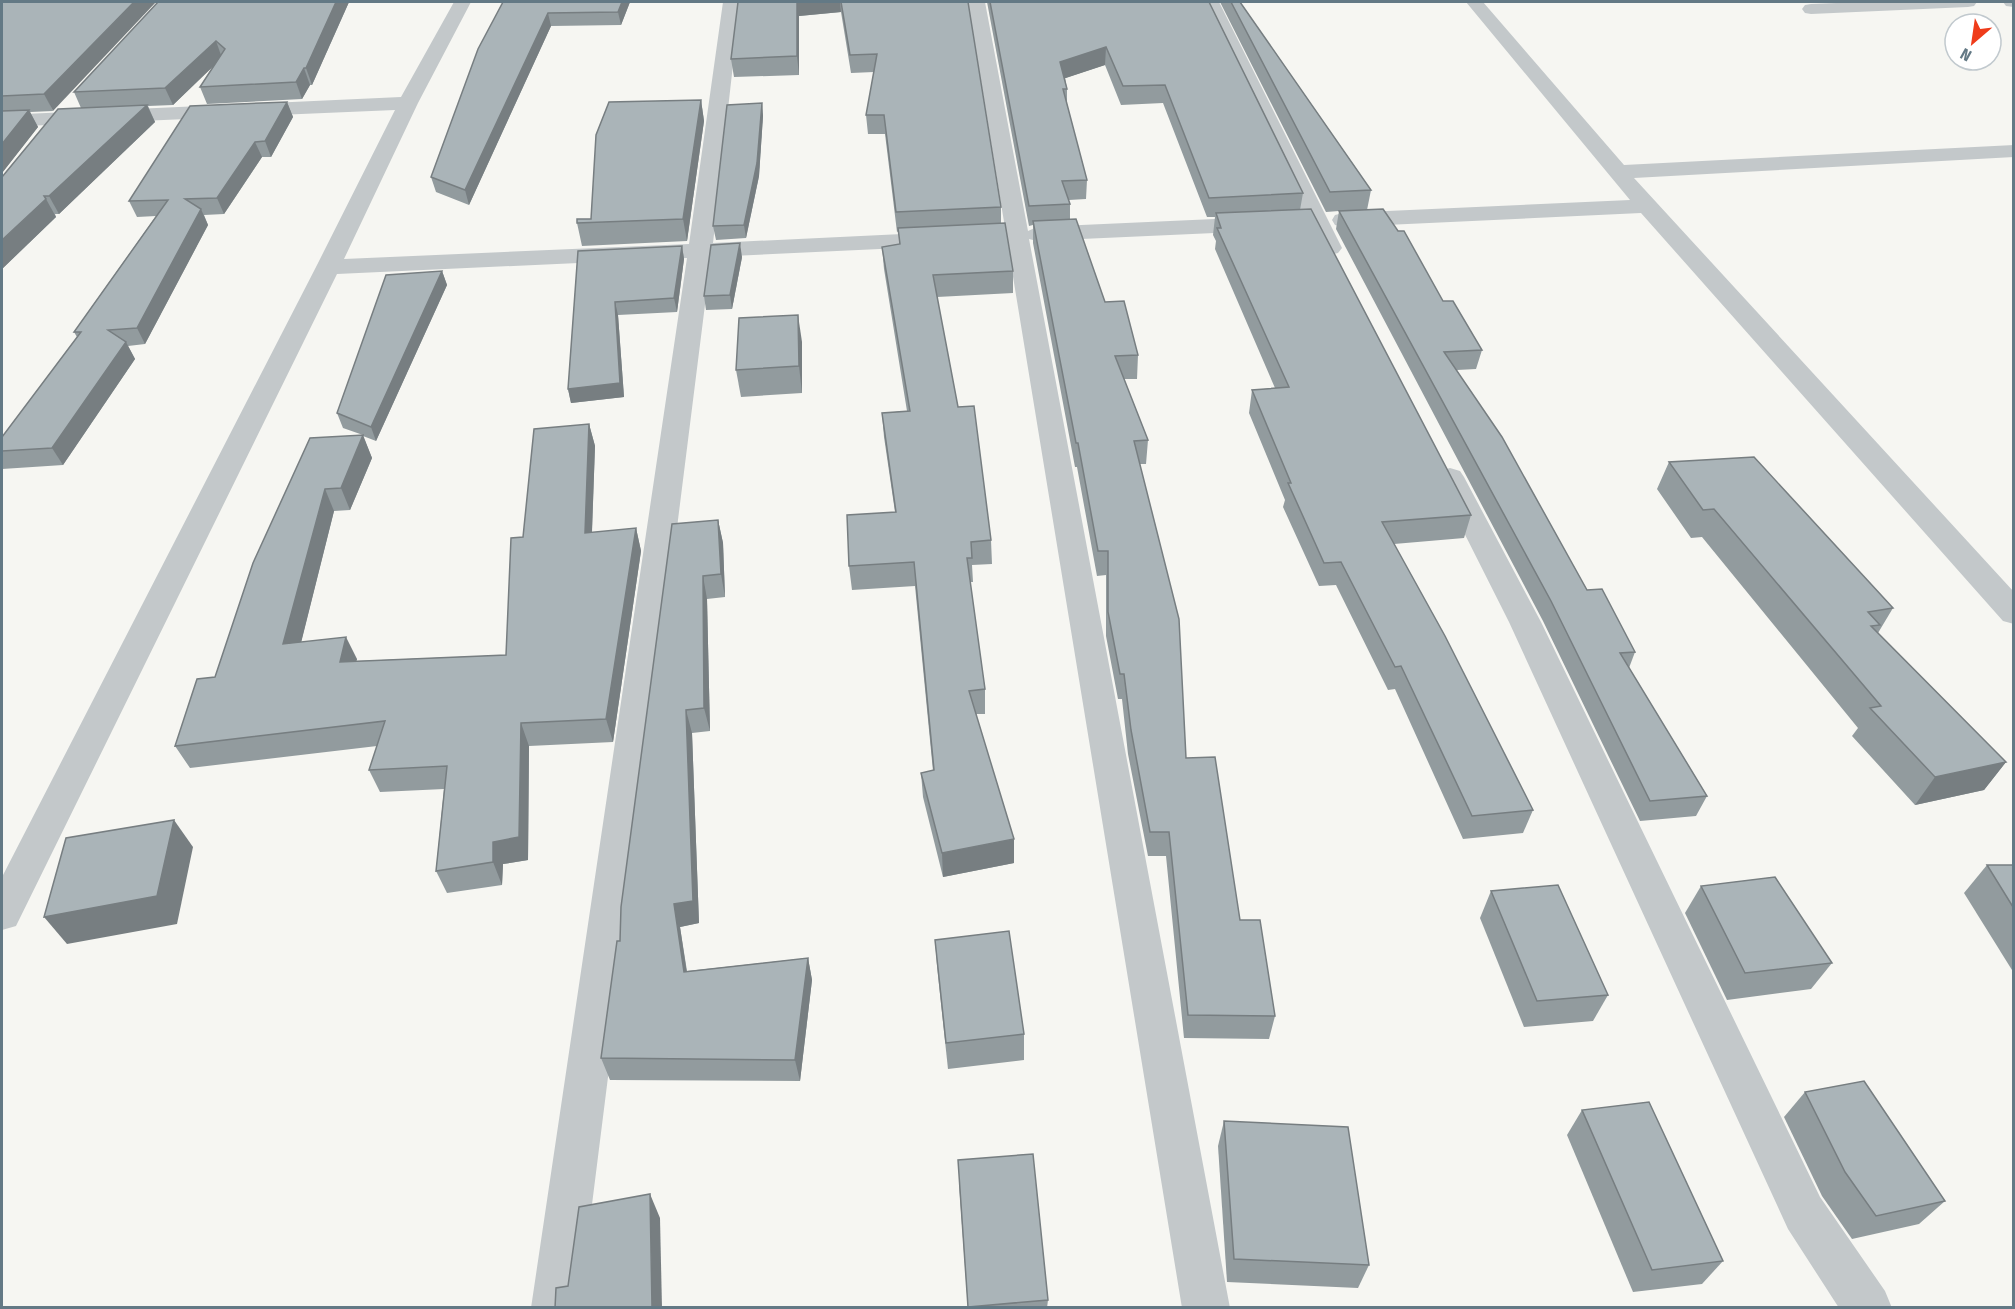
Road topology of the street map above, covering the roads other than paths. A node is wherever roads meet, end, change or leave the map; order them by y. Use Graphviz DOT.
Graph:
graph roads {
  1 [pos="462,2"];
  2 [pos="731,2"];
  3 [pos="976,2"];
  4 [pos="1210,2"];
  5 [pos="1474,2"];
  6 [pos="1968,2"];
  7 [pos="1811,9"];
  8 [pos="75,102"];
  9 [pos="408,103"];
  10 [pos="59,119"];
  11 [pos="2,121"];
  12 [pos="45,136"];
  13 [pos="2013,150"];
  14 [pos="1617,172"];
  15 [pos="1647,206"];
  16 [pos="1297,222"];
  17 [pos="1006,236"];
  18 [pos="970,237"];
  19 [pos="700,250"];
  20 [pos="328,267"];
  21 [pos="1344,274"];
  22 [pos="1437,453"];
  23 [pos="2013,613"];
  24 [pos="2,914"];
  25 [pos="555,1308"];
  26 [pos="1206,1308"];
  27 [pos="1868,1308"];
  1 -- 9 [label="street"];
  2 -- 19 [label="street"];
  3 -- 17 [label="street"];
  4 -- 16 [label="street"];
  5 -- 14 [label="street"];
  6 -- 7 [label="street"];
  8 -- 10 [label="street"];
  9 -- 10 [label="street"];
  9 -- 20 [label="street"];
  10 -- 11 [label="street"];
  10 -- 12 [label="street"];
  13 -- 14 [label="street"];
  14 -- 15 [label="street"];
  15 -- 16 [label="street"];
  15 -- 23 [label="street"];
  16 -- 17 [label="street"];
  16 -- 21 [label="street"];
  17 -- 26 [label="street"];
  18 -- 19 [label="street"];
  19 -- 20 [label="street"];
  19 -- 25 [label="street"];
  20 -- 24 [label="street"];
  22 -- 27 [label="street"];
}
